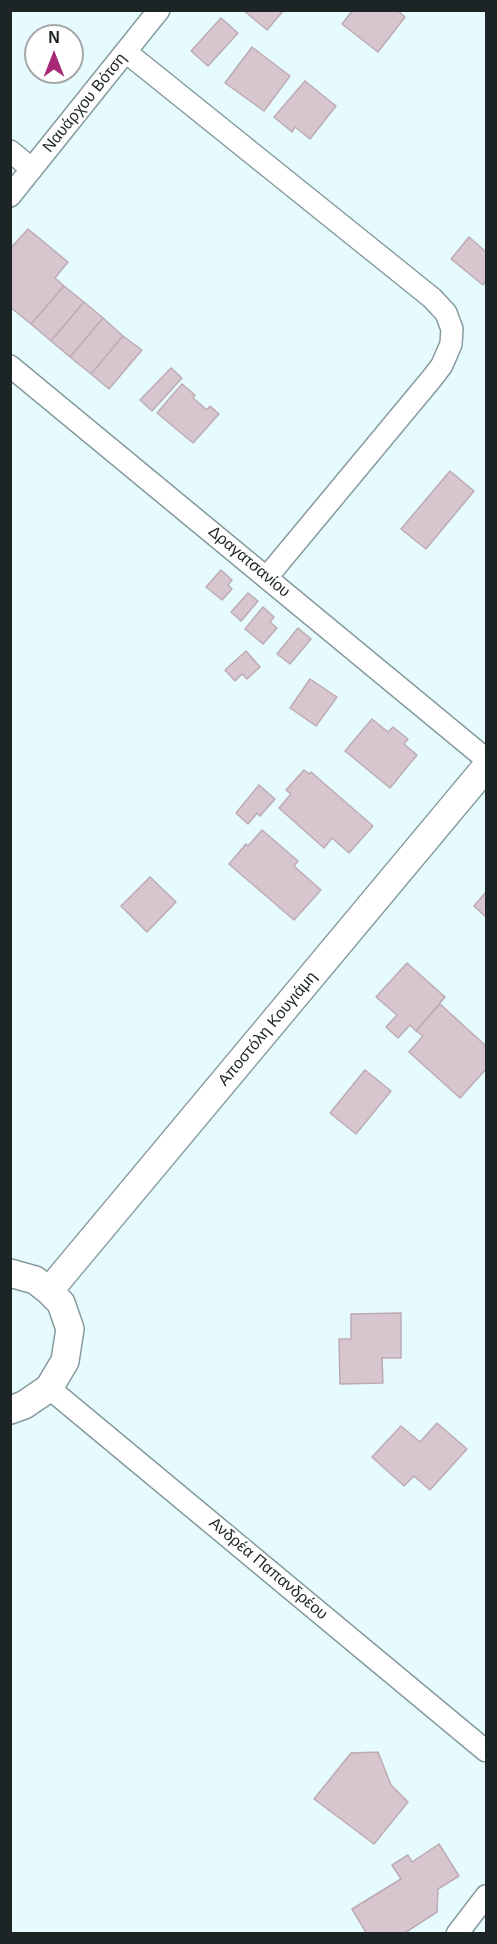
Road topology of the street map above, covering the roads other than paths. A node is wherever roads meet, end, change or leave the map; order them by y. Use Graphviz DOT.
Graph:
graph roads {
  1 [pos="159,10"];
  2 [pos="126,52"];
  3 [pos="10,151"];
  4 [pos="32,169"];
  5 [pos="10,196"];
  6 [pos="10,366"];
  7 [pos="267,577"];
  8 [pos="486,759"];
  9 [pos="486,767"];
  10 [pos="10,1273"];
  11 [pos="49,1291"];
  12 [pos="49,1388"];
  13 [pos="10,1410"];
  14 [pos="486,1751"];
  15 [pos="486,1896"];
  16 [pos="457,1934"];
  1 -- 2 [label="street, Ναυάρχου Βότση"];
  2 -- 4 [label="street, Ναυάρχου Βότση"];
  2 -- 7 [label="street"];
  3 -- 4 [label="street"];
  4 -- 5 [label="street, Ναυάρχου Βότση"];
  6 -- 7 [label="street, Δραγατσανίου"];
  7 -- 8 [label="street, Δραγατσανίου"];
  9 -- 11 [label="street, Αποστόλη Κουγιάμη"];
  10 -- 11 [label="street"];
  11 -- 12 [label="street"];
  12 -- 13 [label="street"];
  12 -- 14 [label="street, Ανδρέα Παπανδρέου"];
  15 -- 16 [label="street"];
}
